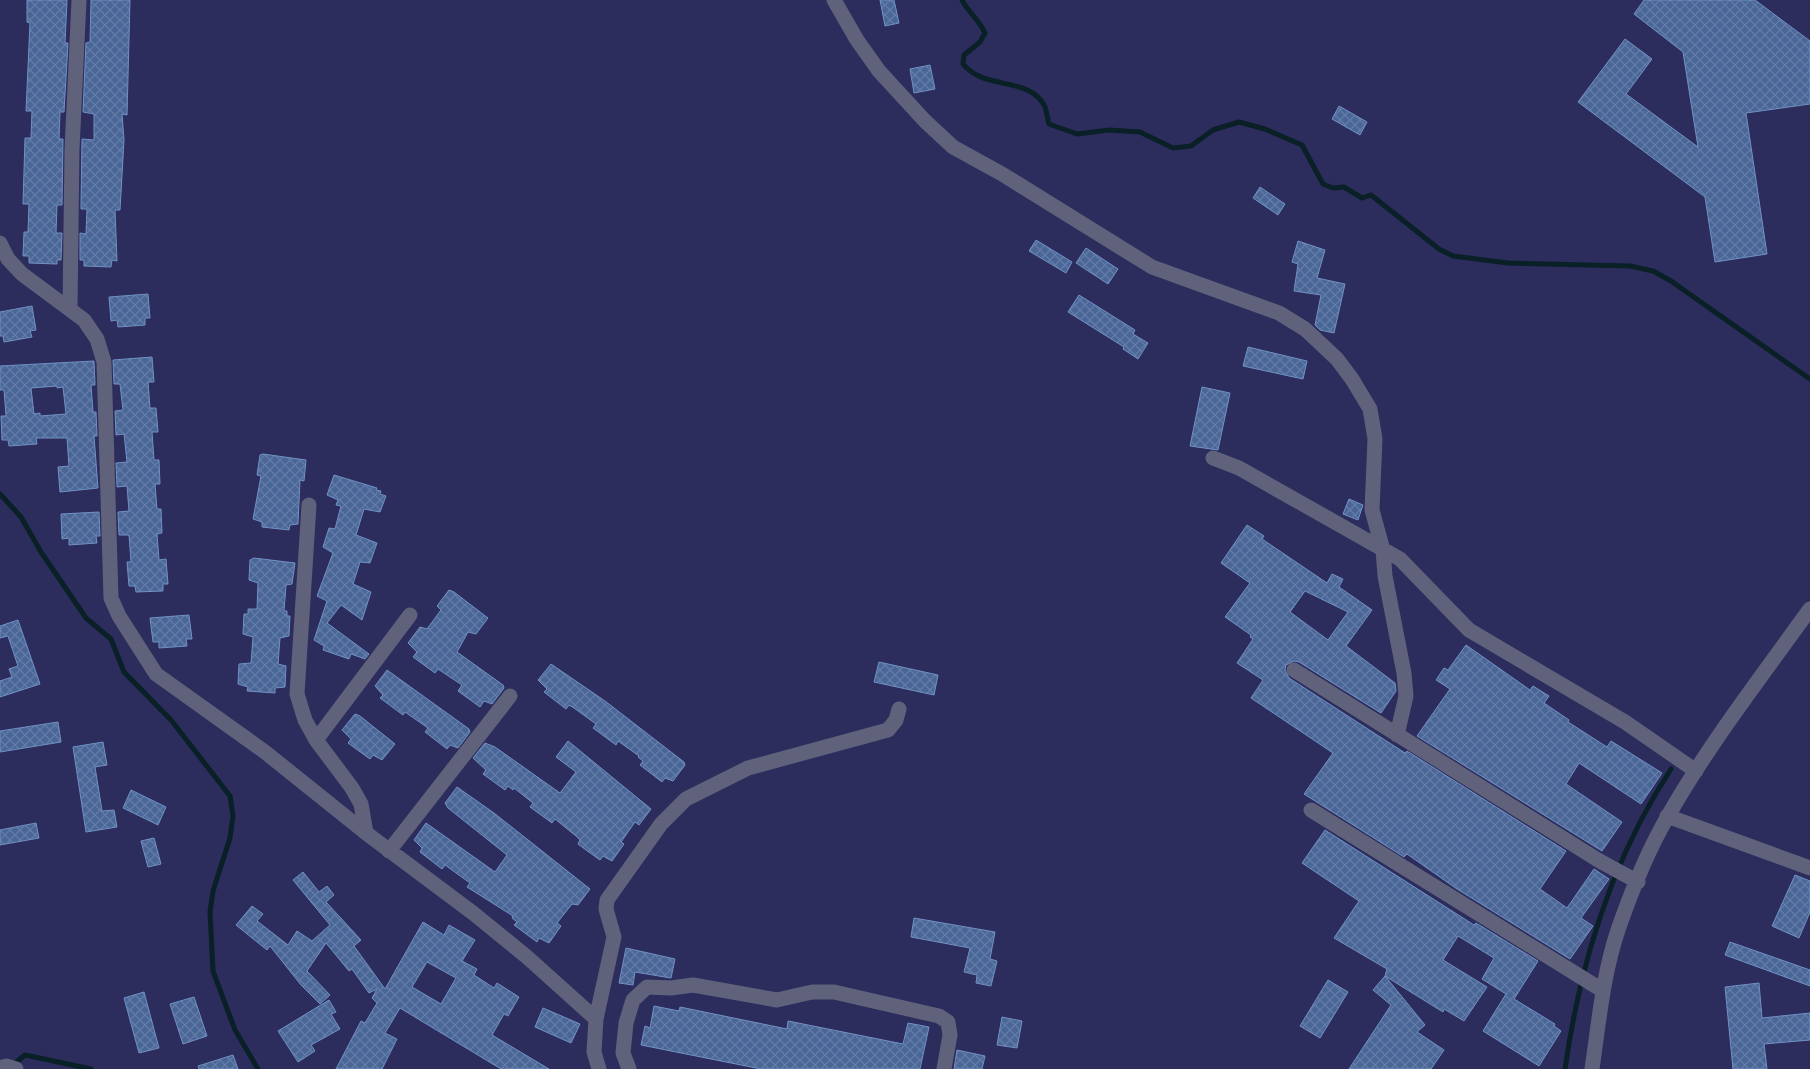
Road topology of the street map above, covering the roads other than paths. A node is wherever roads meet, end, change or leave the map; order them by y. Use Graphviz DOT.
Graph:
graph roads {
  1 [pos="78,0"];
  2 [pos="834,0"];
  3 [pos="0,243"];
  4 [pos="70,308"];
  5 [pos="1212,458"];
  6 [pos="309,505"];
  7 [pos="1383,550"];
  8 [pos="1810,609"];
  9 [pos="410,615"];
  10 [pos="1294,670"];
  11 [pos="510,696"];
  12 [pos="899,709"];
  13 [pos="1397,735"];
  14 [pos="316,740"];
  15 [pos="1696,771"];
  16 [pos="1311,810"];
  17 [pos="1667,816"];
  18 [pos="366,833"];
  19 [pos="389,851"];
  20 [pos="1810,868"];
  21 [pos="1626,875"];
  22 [pos="1590,982"];
  23 [pos="596,1019"];
  24 [pos="599,1069"];
  25 [pos="629,1069"];
  26 [pos="944,1069"];
  27 [pos="1592,1069"];
  1 -- 4 [label="street"];
  2 -- 7 [label="street"];
  3 -- 4 [label="street"];
  4 -- 18 [label="street"];
  5 -- 7 [label="street"];
  6 -- 14 [label="street"];
  7 -- 13 [label="street"];
  7 -- 15 [label="street"];
  8 -- 15 [label="street"];
  9 -- 14 [label="street"];
  10 -- 13 [label="street"];
  11 -- 19 [label="street"];
  12 -- 23 [label="street"];
  13 -- 21 [label="street"];
  14 -- 18 [label="street"];
  15 -- 17 [label="street"];
  16 -- 22 [label="street"];
  17 -- 20 [label="street"];
  17 -- 21 [label="street"];
  18 -- 19 [label="street"];
  19 -- 23 [label="street"];
  21 -- 22 [label="street"];
  22 -- 27 [label="street"];
  23 -- 24 [label="street"];
  25 -- 26 [label="street"];
}
